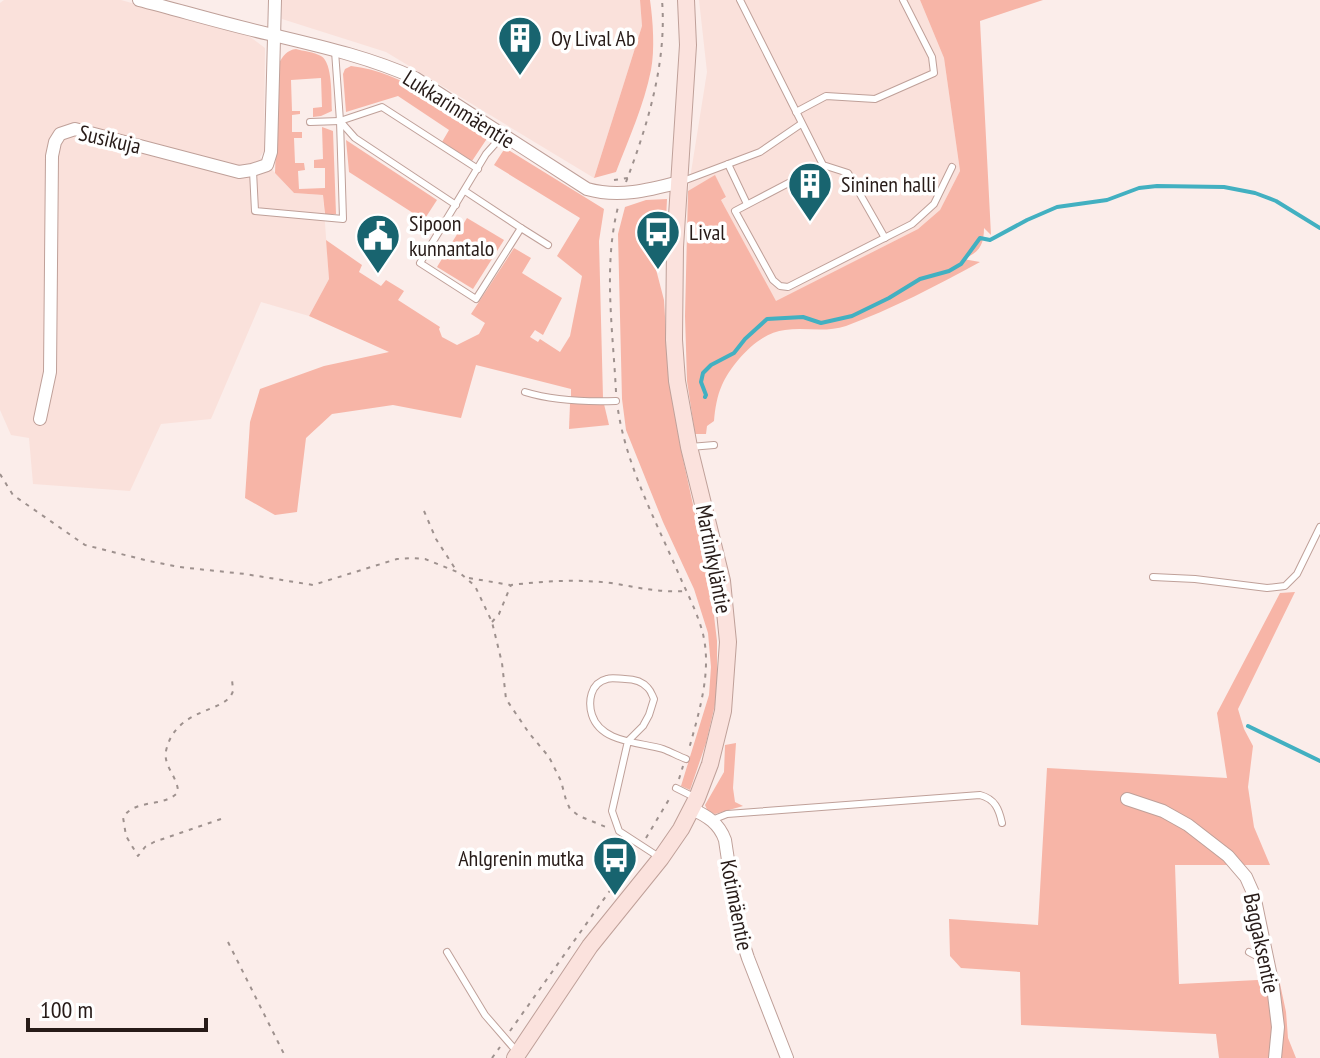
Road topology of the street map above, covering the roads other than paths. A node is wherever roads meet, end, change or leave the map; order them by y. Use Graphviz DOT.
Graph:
graph roads {
  1 [pos="139,0"];
  2 [pos="275,0"];
  3 [pos="686,0"];
  4 [pos="740,0"];
  5 [pos="903,0"];
  6 [pos="274,35"];
  7 [pos="335,51"];
  8 [pos="796,112"];
  9 [pos="340,121"];
  10 [pos="310,122"];
  11 [pos="801,124"];
  12 [pos="503,135"];
  13 [pos="728,164"];
  14 [pos="823,165"];
  15 [pos="952,167"];
  16 [pos="478,169"];
  17 [pos="252,170"];
  18 [pos="680,182"];
  19 [pos="465,191"];
  20 [pos="747,204"];
  21 [pos="456,205"];
  22 [pos="521,228"];
  23 [pos="885,238"];
  24 [pos="548,245"];
  25 [pos="525,392"];
  26 [pos="616,401"];
  27 [pos="40,419"];
  28 [pos="714,445"];
  29 [pos="689,447"];
  30 [pos="1320,527"];
  31 [pos="1153,577"];
  32 [pos="628,741"];
  33 [pos="686,759"];
  34 [pos="676,788"];
  35 [pos="1127,799"];
  36 [pos="694,804"];
  37 [pos="712,820"];
  38 [pos="1002,823"];
  39 [pos="661,858"];
  40 [pos="447,952"];
  41 [pos="1249,952"];
  42 [pos="1269,964"];
  43 [pos="516,1055"];
  44 [pos="787,1058"];
  45 [pos="1275,1058"];
  1 -- 6 [label="street, Lukkarinmäentie"];
  2 -- 6 [label="street"];
  3 -- 18 [label="street, Martinkyläntie"];
  4 -- 8 [label="lane"];
  5 -- 8 [label="lane"];
  6 -- 7 [label="street, Lukkarinmäentie"];
  6 -- 17 [label="street"];
  7 -- 9 [label="lane"];
  7 -- 12 [label="street, Lukkarinmäentie"];
  8 -- 11 [label="lane"];
  9 -- 10 [label="lane"];
  9 -- 16 [label="lane"];
  9 -- 17 [label="lane"];
  9 -- 21 [label="lane"];
  11 -- 13 [label="lane"];
  11 -- 14 [label="lane"];
  12 -- 16 [label="lane"];
  12 -- 18 [label="street, Lukkarinmäentie"];
  13 -- 18 [label="lane"];
  13 -- 20 [label="lane"];
  14 -- 20 [label="lane"];
  14 -- 23 [label="lane"];
  15 -- 23 [label="lane"];
  16 -- 19 [label="lane"];
  17 -- 27 [label="street, Susikuja"];
  18 -- 29 [label="street, Martinkyläntie"];
  19 -- 21 [label="lane"];
  19 -- 22 [label="lane"];
  20 -- 23 [label="lane"];
  21 -- 22 [label="lane"];
  22 -- 24 [label="lane"];
  25 -- 26 [label="lane"];
  28 -- 29 [label="lane"];
  29 -- 36 [label="street, Martinkyläntie"];
  30 -- 31 [label="lane"];
  32 -- 32 [label="lane"];
  32 -- 33 [label="lane"];
  32 -- 39 [label="lane"];
  34 -- 36 [label="lane"];
  35 -- 42 [label="street, Baggaksentie"];
  36 -- 37 [label="street"];
  36 -- 39 [label="street, Martinkyläntie"];
  37 -- 38 [label="lane"];
  37 -- 44 [label="street, Kotimäentie"];
  39 -- 43 [label="street, Martinkyläntie"];
  40 -- 43 [label="lane"];
  41 -- 42 [label="lane"];
  42 -- 45 [label="street, Baggaksentie"];
}
